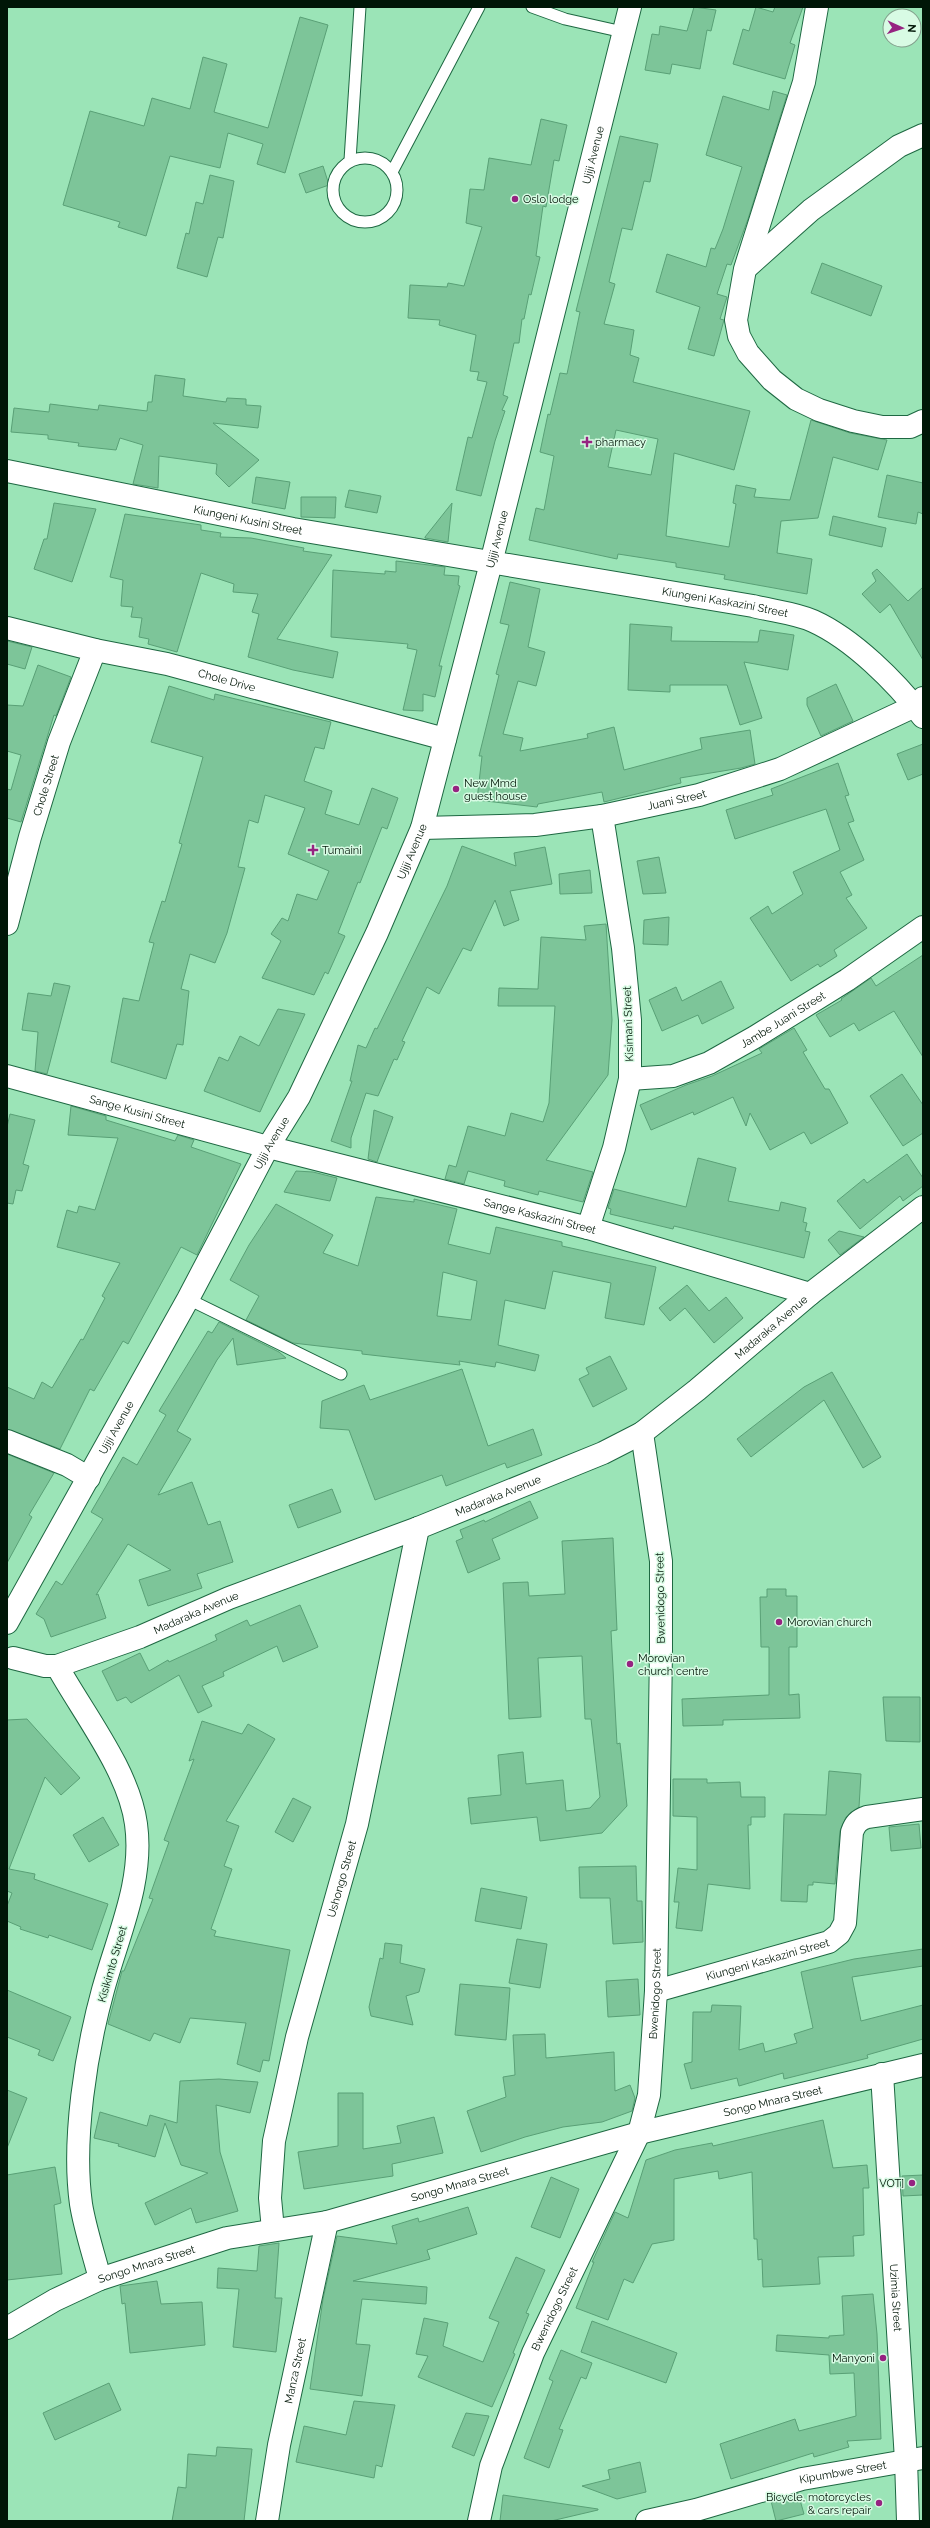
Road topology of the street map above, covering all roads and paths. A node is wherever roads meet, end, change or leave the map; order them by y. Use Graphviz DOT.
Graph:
graph roads {
  1 [pos="360,7"];
  2 [pos="479,7"];
  3 [pos="532,7"];
  4 [pos="630,7"];
  5 [pos="817,7"];
  6 [pos="623,32"];
  7 [pos="923,135"];
  8 [pos="350,160"];
  9 [pos="392,172"];
  10 [pos="745,269"];
  11 [pos="923,420"];
  12 [pos="7,472"];
  13 [pos="491,563"];
  14 [pos="7,628"];
  15 [pos="95,650"];
  16 [pos="920,707"];
  17 [pos="445,739"];
  18 [pos="602,816"];
  19 [pos="422,828"];
  20 [pos="7,924"];
  21 [pos="923,927"];
  22 [pos="7,1076"];
  23 [pos="630,1079"];
  24 [pos="268,1147"];
  25 [pos="923,1207"];
  26 [pos="588,1228"];
  27 [pos="810,1294"];
  28 [pos="188,1299"];
  29 [pos="341,1374"];
  30 [pos="642,1433"];
  31 [pos="7,1441"];
  32 [pos="89,1478"];
  33 [pos="418,1528"];
  34 [pos="7,1623"];
  35 [pos="9,1656"];
  36 [pos="57,1666"];
  37 [pos="923,1809"];
  38 [pos="656,1991"];
  39 [pos="923,2065"];
  40 [pos="882,2074"];
  41 [pos="639,2133"];
  42 [pos="327,2222"];
  43 [pos="273,2230"];
  44 [pos="100,2279"];
  45 [pos="7,2328"];
  46 [pos="915,2459"];
  47 [pos="696,2516"];
  48 [pos="267,2521"];
  49 [pos="479,2521"];
  50 [pos="647,2521"];
  51 [pos="908,2521"];
  1 -- 8 [label="lane"];
  2 -- 9 [label="lane"];
  3 -- 6 [label="lane"];
  4 -- 6 [label="street, Ujiji Avenue"];
  5 -- 10 [label="street"];
  6 -- 13 [label="street, Ujiji Avenue"];
  7 -- 10 [label="street"];
  8 -- 9 [label="lane"];
  8 -- 9 [label="lane"];
  10 -- 11 [label="street"];
  12 -- 13 [label="street, Kiungeni Kusini Street"];
  13 -- 16 [label="street, Kiungeni Kaskazini Street"];
  13 -- 17 [label="street, Ujiji Avenue"];
  14 -- 15 [label="street, Chole Drive"];
  15 -- 17 [label="street, Chole Drive"];
  15 -- 20 [label="street, Chole Street"];
  16 -- 18 [label="street, Juani Street"];
  17 -- 19 [label="street, Ujiji Avenue"];
  18 -- 19 [label="street, Juani Street"];
  18 -- 23 [label="street, Kisimani Street"];
  19 -- 24 [label="street, Ujiji Avenue"];
  21 -- 23 [label="street, Jambe Juani Street"];
  22 -- 24 [label="street, Sange Kusini Street"];
  23 -- 26 [label="street, Kisimani Street"];
  24 -- 26 [label="street, Sange Kaskazini Street"];
  24 -- 28 [label="street, Ujiji Avenue"];
  25 -- 27 [label="street, Madaraka Avenue"];
  26 -- 27 [label="street, Sange Kaskazini Street"];
  27 -- 30 [label="street, Madaraka Avenue"];
  28 -- 29 [label="lane"];
  28 -- 32 [label="street, Ujiji Avenue"];
  30 -- 33 [label="street, Madaraka Avenue"];
  30 -- 38 [label="street, Bwenidogo Street"];
  31 -- 32 [label="street"];
  32 -- 34 [label="street, Ujiji Avenue"];
  33 -- 36 [label="street, Madaraka Avenue"];
  33 -- 43 [label="street, Ushongo Street"];
  35 -- 36 [label="street, Madaraka Avenue"];
  36 -- 44 [label="street, Kisikimto Street"];
  37 -- 38 [label="street, Kiungeni Kaskazini Street"];
  38 -- 41 [label="street, Bwenidogo Street"];
  39 -- 40 [label="street, Songo Mnara Street"];
  40 -- 41 [label="street, Songo Mnara Street"];
  40 -- 46 [label="street, Uzimia Street"];
  41 -- 42 [label="street, Songo Mnara Street"];
  41 -- 49 [label="street, Bwenidogo Street"];
  42 -- 43 [label="street, Songo Mnara Street"];
  42 -- 48 [label="street, Manza Street"];
  43 -- 44 [label="street, Songo Mnara Street"];
  44 -- 45 [label="street, Songo Mnara Street"];
  46 -- 47 [label="street, Kipumbwe Street"];
  46 -- 51 [label="street, Uzimia Street"];
  47 -- 50 [label="street, Kipumbwe Street"];
}
